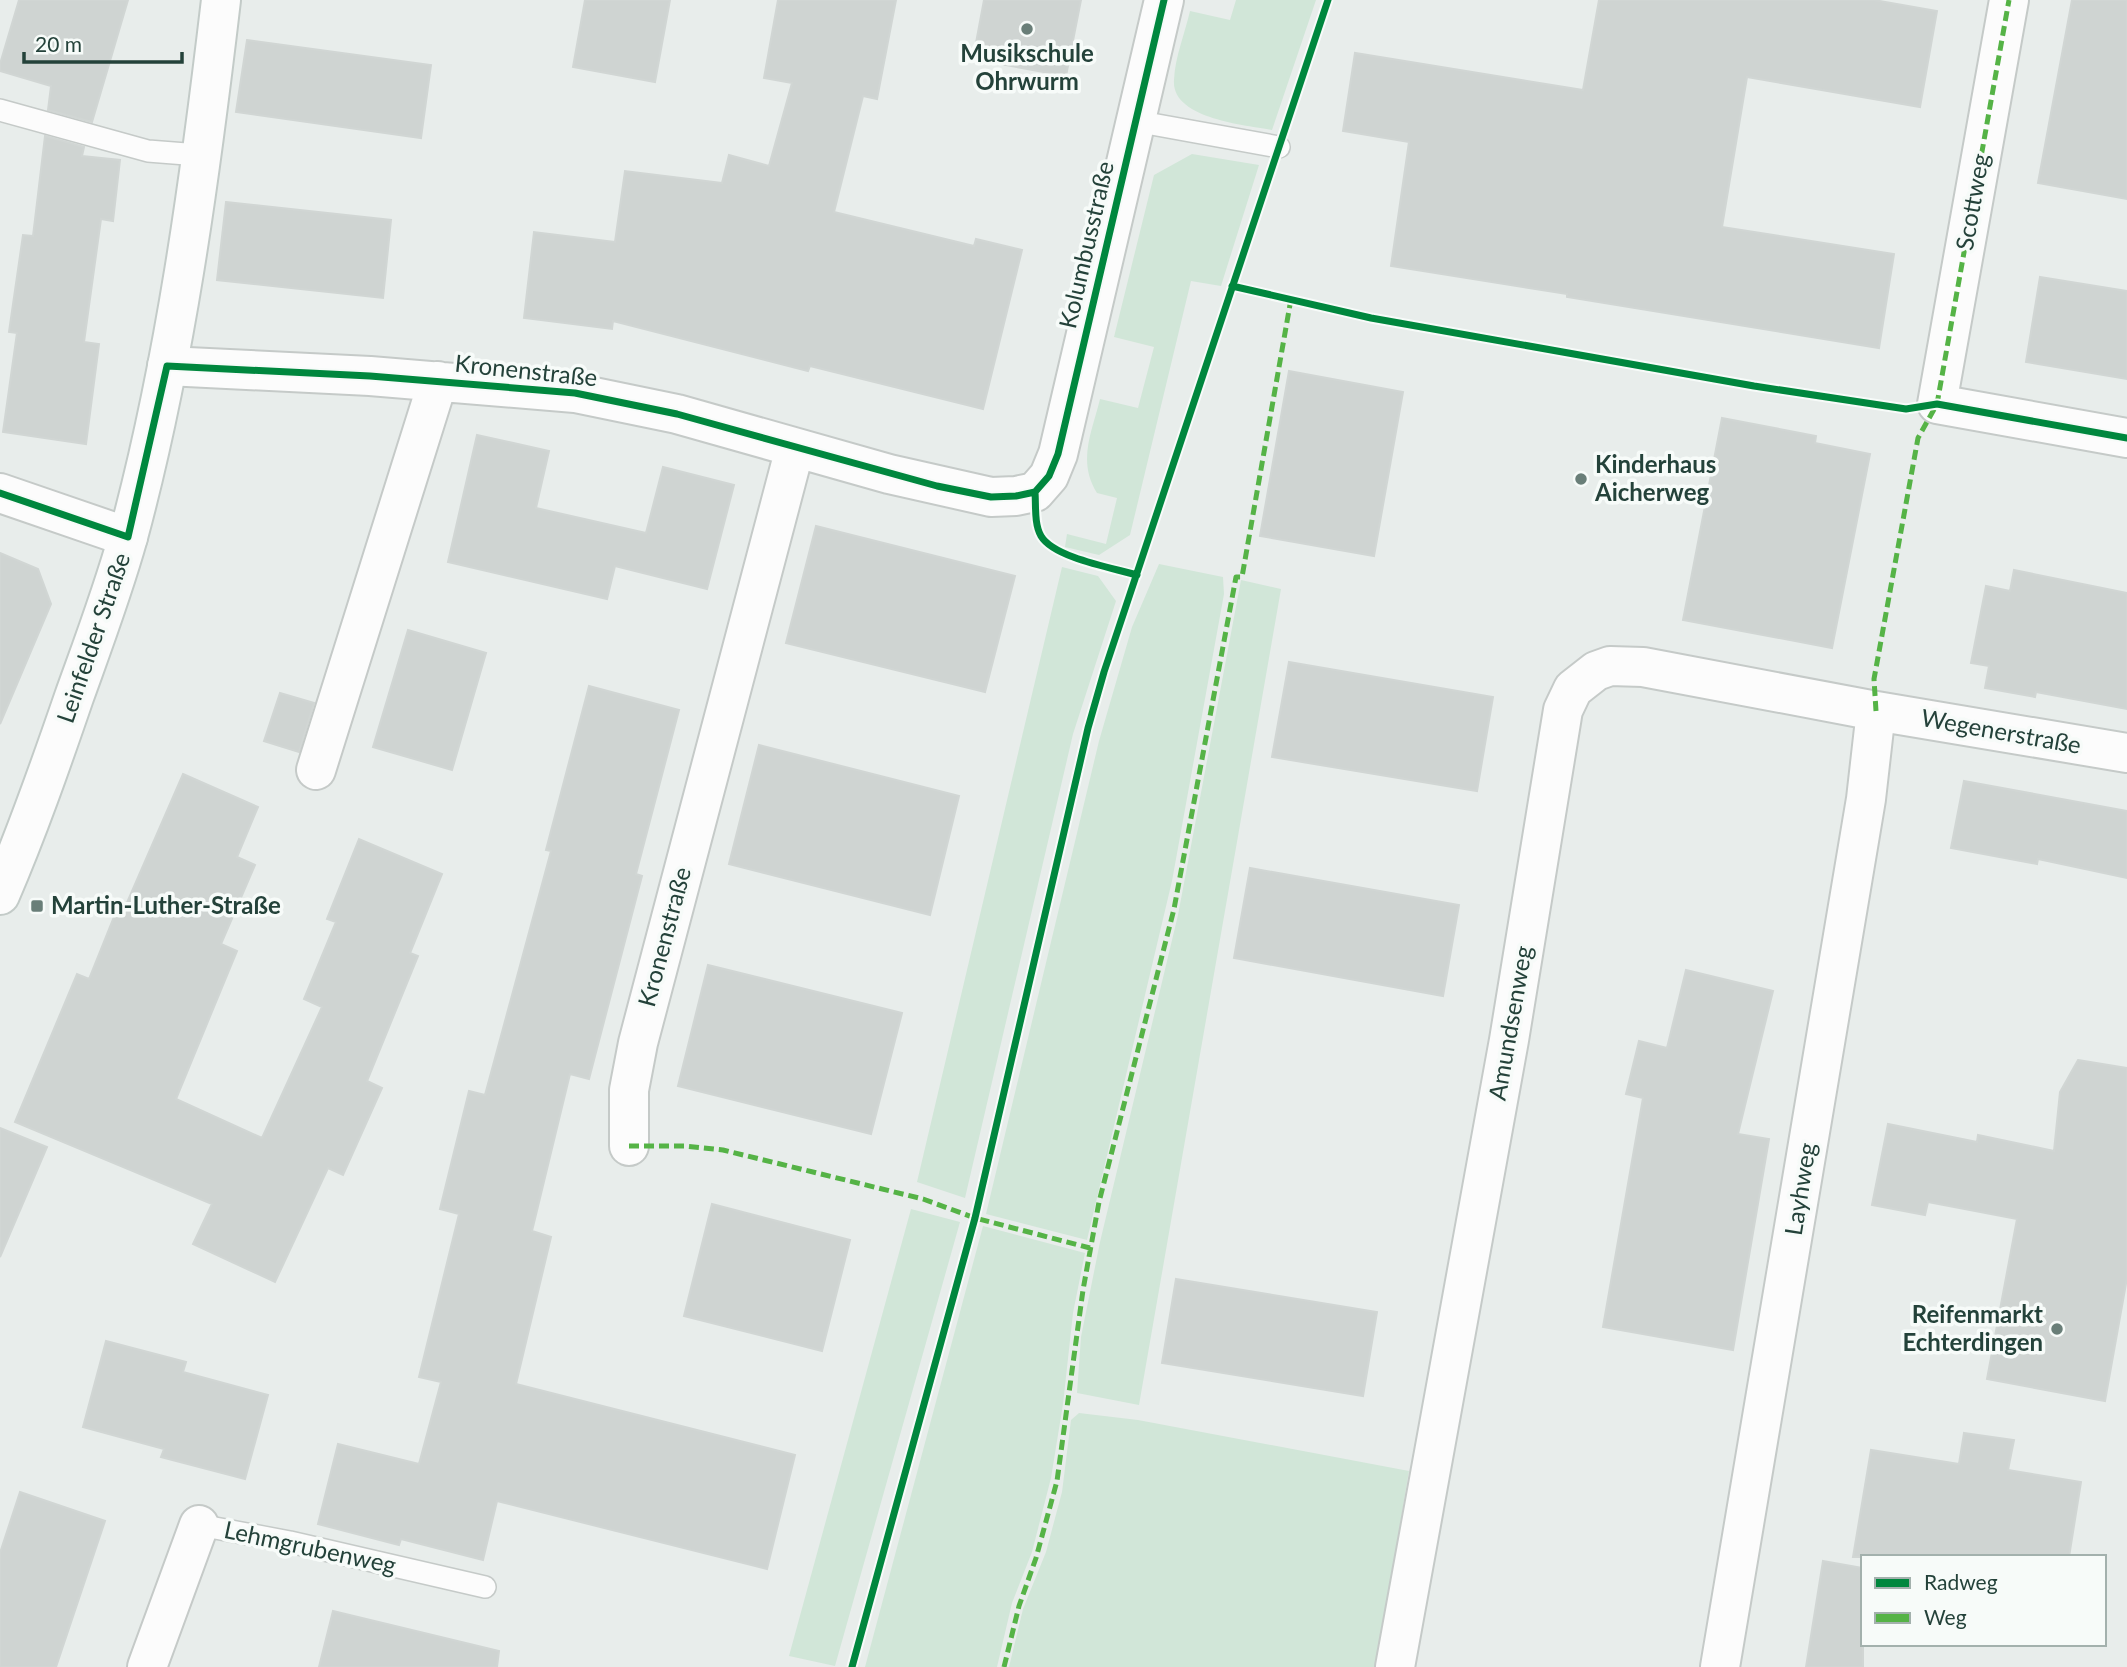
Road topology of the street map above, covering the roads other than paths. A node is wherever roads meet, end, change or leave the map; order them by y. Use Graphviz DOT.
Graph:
graph roads {
  1 [pos="221,0"];
  2 [pos="1164,0"];
  3 [pos="2010,0"];
  4 [pos="0,110"];
  5 [pos="1135,121"];
  6 [pos="1279,147"];
  7 [pos="200,155"];
  8 [pos="167,366"];
  9 [pos="438,381"];
  10 [pos="2127,438"];
  11 [pos="795,448"];
  12 [pos="1035,492"];
  13 [pos="0,493"];
  14 [pos="128,537"];
  15 [pos="1876,711"];
  16 [pos="2127,753"];
  17 [pos="316,771"];
  18 [pos="0,895"];
  19 [pos="629,1146"];
  20 [pos="199,1525"];
  21 [pos="485,1587"];
  22 [pos="146,1667"];
  23 [pos="1395,1667"];
  24 [pos="1720,1667"];
  1 -- 7 [label="street, Leinfelder Straße"];
  2 -- 5 [label="street, Kolumbusstraße"];
  3 -- 10 [label="street, Scottweg"];
  4 -- 7 [label="lane"];
  5 -- 6 [label="lane"];
  5 -- 12 [label="street, Kolumbusstraße"];
  7 -- 8 [label="street, Leinfelder Straße"];
  8 -- 9 [label="street, Kronenstraße"];
  8 -- 14 [label="street, Leinfelder Straße"];
  9 -- 11 [label="street, Kronenstraße"];
  9 -- 17 [label="street, Kronenstraße"];
  11 -- 12 [label="street, Kronenstraße"];
  11 -- 19 [label="street, Kronenstraße"];
  13 -- 14 [label="street"];
  14 -- 18 [label="street, Leinfelder Straße"];
  15 -- 16 [label="street, Wegenerstraße"];
  15 -- 23 [label="street, Amundsenweg"];
  15 -- 24 [label="street, Layhweg"];
  20 -- 21 [label="lane, Lehmgrubenweg"];
  20 -- 22 [label="street, Lehmgrubenweg"];
}
